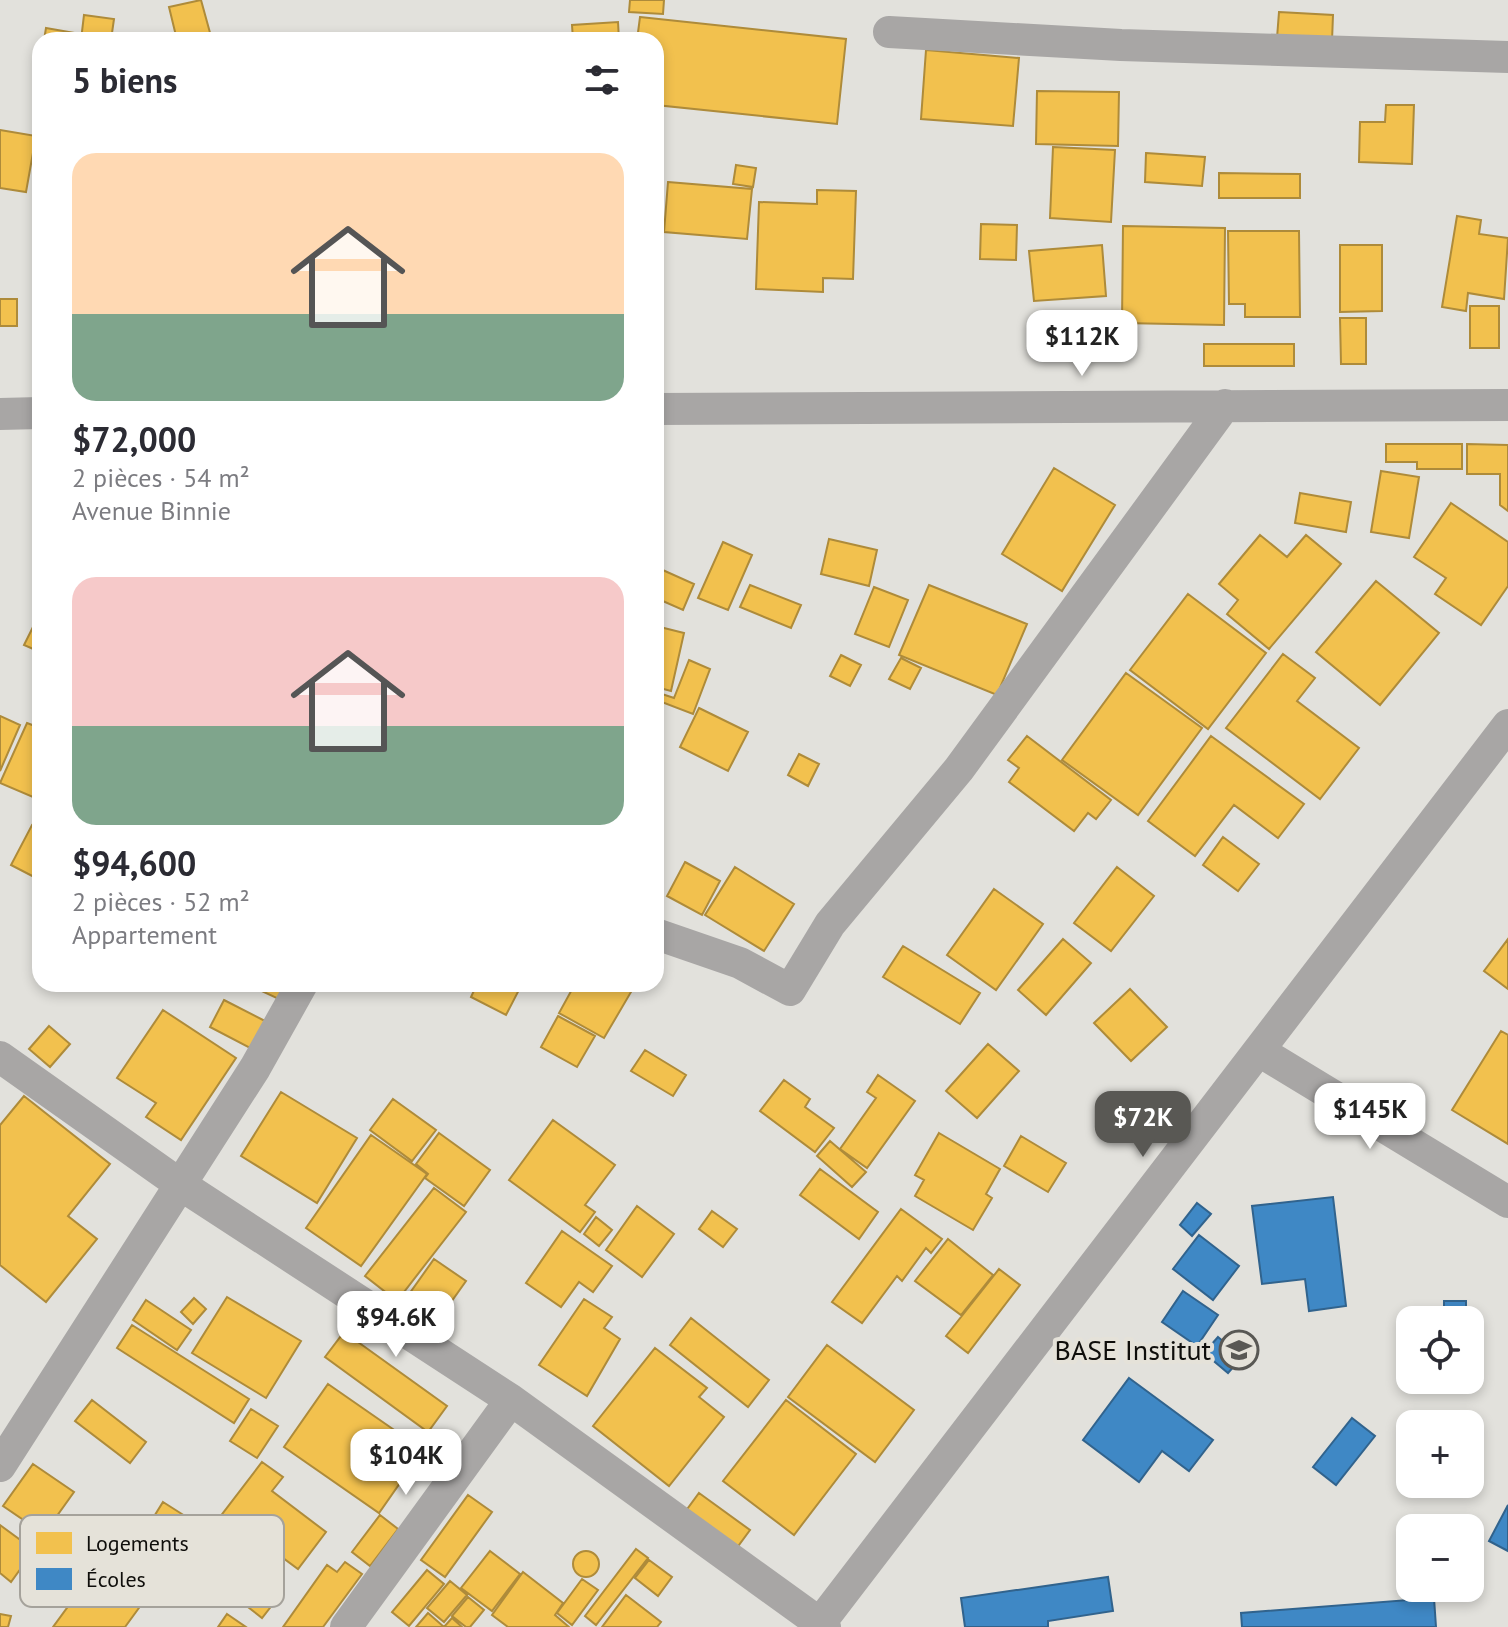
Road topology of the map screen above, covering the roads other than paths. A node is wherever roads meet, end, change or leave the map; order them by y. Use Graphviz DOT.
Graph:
graph roads {
  1 [pos="889,32"];
  2 [pos="1508,57"];
  3 [pos="1225,405"];
  4 [pos="1508,405"];
  5 [pos="664,409"];
  6 [pos="32,413"];
  7 [pos="0,414"];
  8 [pos="1508,725"];
  9 [pos="664,937"];
  10 [pos="298,992"];
  11 [pos="1261,1052"];
  12 [pos="0,1057"];
  13 [pos="178,1183"];
  14 [pos="1508,1202"];
  15 [pos="511,1400"];
  16 [pos="0,1466"];
  17 [pos="821,1626"];
  18 [pos="346,1627"];
  1 -- 2 [label="street"];
  3 -- 4 [label="street"];
  3 -- 5 [label="street"];
  3 -- 9 [label="street"];
  6 -- 7 [label="street"];
  8 -- 11 [label="street"];
  10 -- 13 [label="street"];
  11 -- 14 [label="street"];
  11 -- 17 [label="street"];
  12 -- 13 [label="street"];
  13 -- 15 [label="street"];
  13 -- 16 [label="street"];
  15 -- 17 [label="street"];
  15 -- 18 [label="street"];
}
